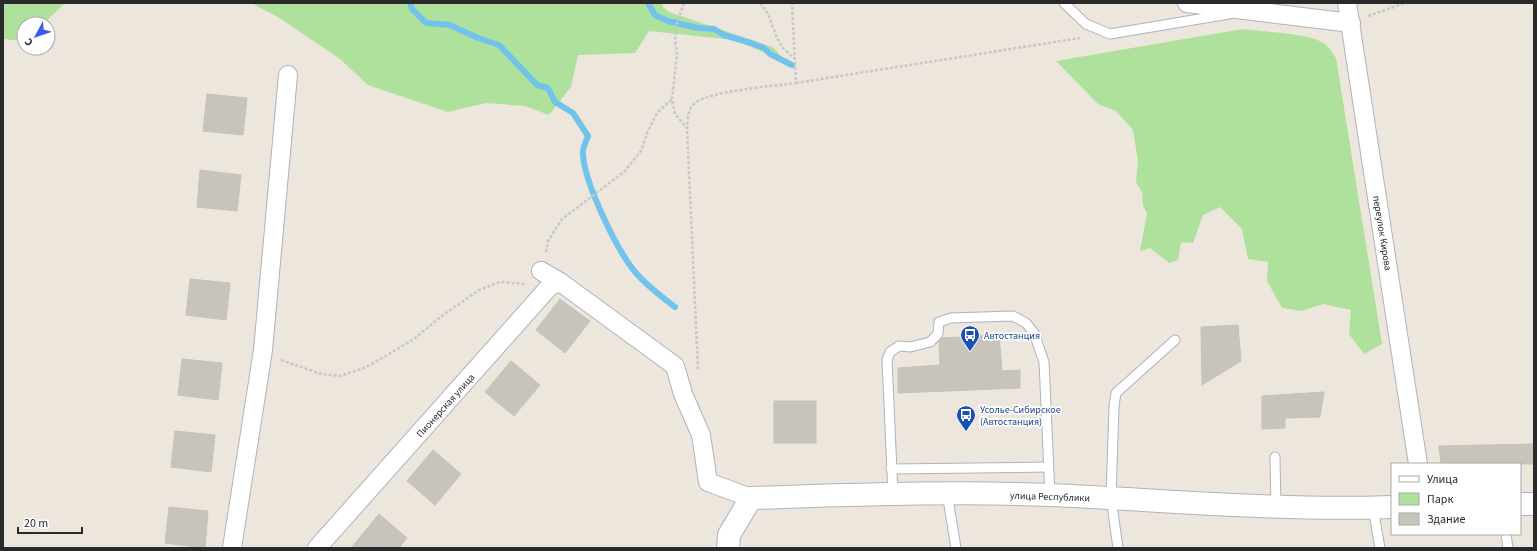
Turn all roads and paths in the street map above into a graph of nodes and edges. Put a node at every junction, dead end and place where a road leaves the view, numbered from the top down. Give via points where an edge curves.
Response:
1 (684, 3) edge
2 (760, 3) edge
3 (792, 3) edge
4 (1064, 3) edge
5 (1187, 3) edge
6 (1347, 3) edge
7 (1405, 3) edge
8 (1254, 6) edge
9 (1350, 22) junction
10 (1110, 34) junction
11 (795, 59) junction
12 (288, 75) dead end
13 (796, 83) junction
14 (672, 99) junction
15 (687, 129) junction
16 (541, 271) joint
17 (555, 284) junction
18 (1174, 340) dead end
19 (264, 350) junction
20 (698, 372) dead end
21 (1275, 457) dead end
22 (1418, 463) edge
23 (1048, 467) junction
24 (891, 469) junction
25 (947, 493) junction
26 (893, 494) junction
27 (1050, 495) junction
28 (751, 498) junction
29 (1111, 498) junction
30 (1521, 504) edge
31 (1534, 504) edge
32 (1276, 507) junction
33 (1382, 508) edge
34 (1506, 535) edge
35 (729, 541) edge
36 (232, 548) edge
37 (317, 548) edge
38 (956, 548) edge
39 (1118, 548) edge
40 (1380, 548) edge
41 (1508, 548) edge

1 - 14 path via 677,23 677,60
2 - 11 path via 768,14 783,48
3 - 11 path
4 - 10 lane via 1086,24
5 - 8 street
6 - 9 street, переулок Кирова
7 - 9 path
8 - 9 street
8 - 10 lane
9 - 22 street, переулок Кирова
10 - 13 path
11 - 13 path
12 - 19 street
13 - 15 path via 713,95 695,103 688,114
14 - 15 path via 675,114
14 - 16 path via 657,113 641,151 624,172 562,219 548,241
15 - 20 path
16 - 17 street
17 - 19 path via 500,282 479,290 414,339 384,358 340,376 305,369 285,362
17 - 28 street via 674,366 701,435 708,482
17 - 37 street, Пионерская улица
18 - 29 lane via 1116,393
19 - 36 street
21 - 32 lane
23 - 24 lane
23 - 24 lane via 1044,362 1034,332 1026,323 1013,316 951,318 939,322 938,334 930,342 899,346 890,352 887,360
23 - 27 lane
24 - 26 lane
25 - 26 street, улица Республики
25 - 27 street, улица Республики
25 - 38 lane
26 - 28 street, улица Республики
27 - 29 street, улица Республики
28 - 35 street
29 - 32 street, улица Республики
29 - 39 lane
30 - 31 street
32 - 33 street, улица Республики
33 - 40 lane
34 - 41 lane

